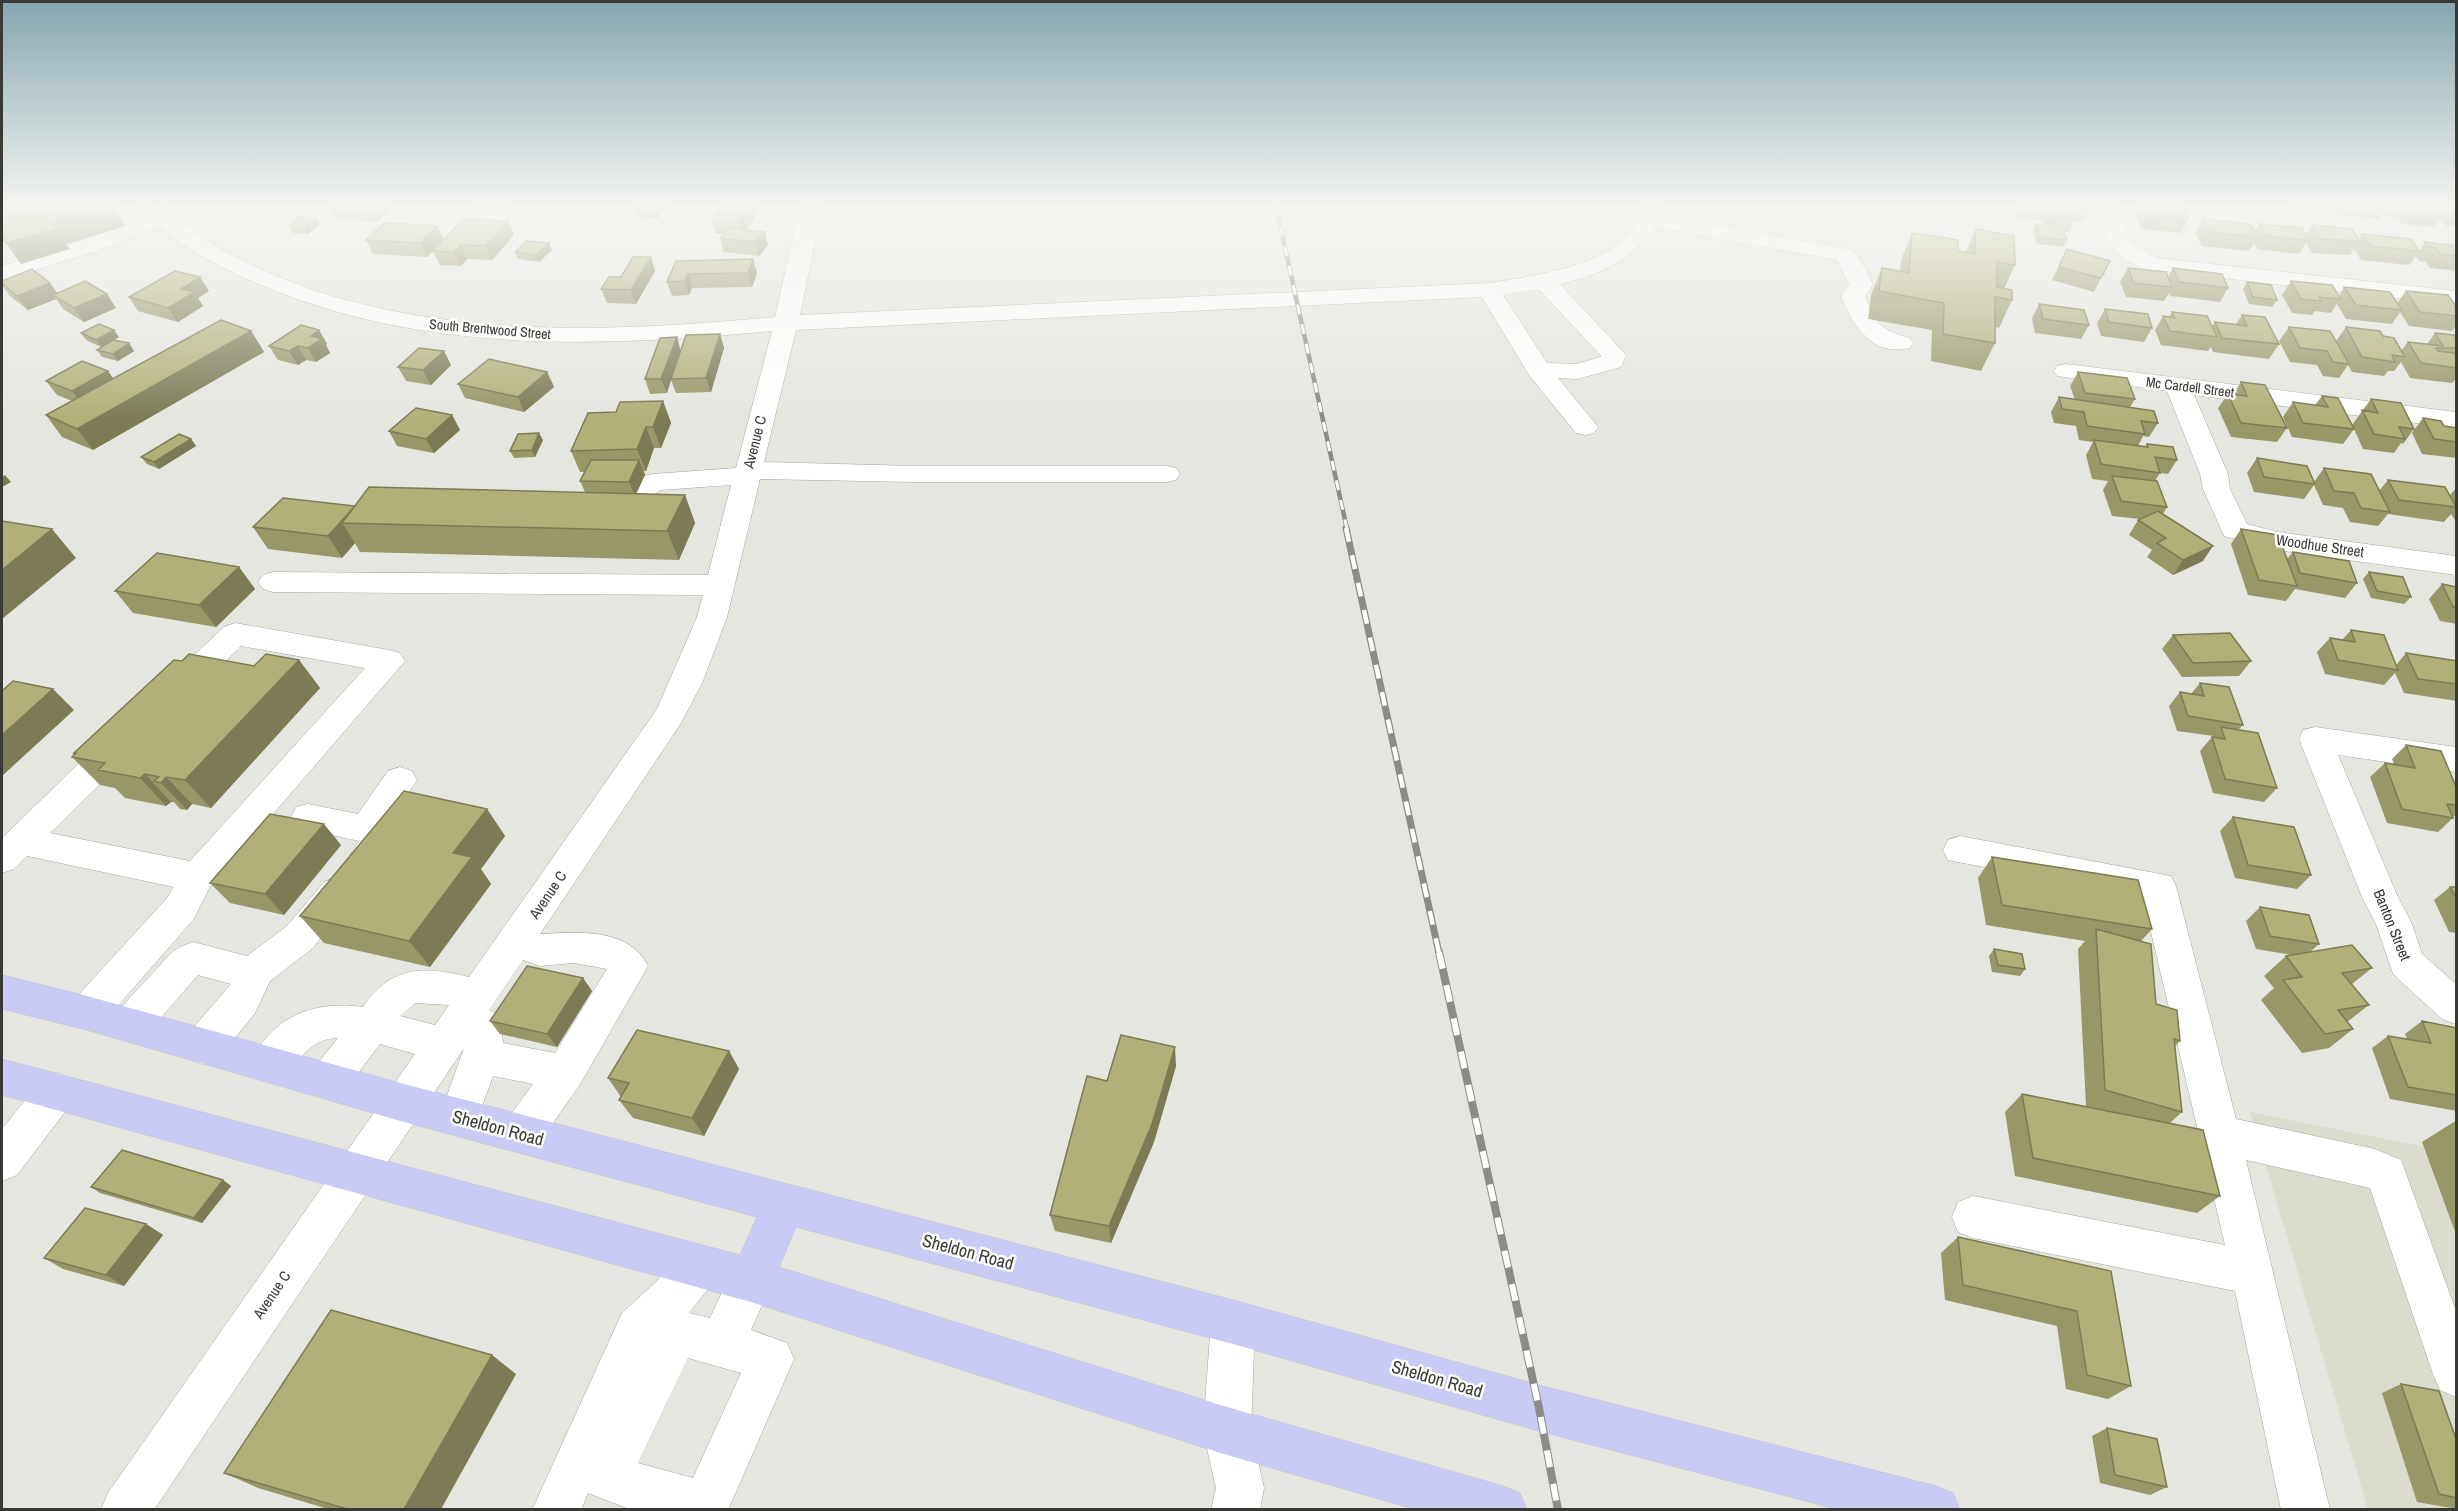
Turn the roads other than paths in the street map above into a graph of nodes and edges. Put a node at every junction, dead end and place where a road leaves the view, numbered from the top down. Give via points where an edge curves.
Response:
1 (260, 278) edge
2 (796, 278) edge
3 (1554, 278) edge
4 (1859, 278) edge
5 (2274, 278) edge
6 (1543, 280) junction
7 (1489, 290) junction
8 (2457, 298) edge
9 (786, 323) junction
10 (1901, 344) dead end
11 (1538, 370) junction
12 (2066, 370) dead end
13 (2177, 385) junction
14 (2457, 420) edge
15 (1584, 427) dead end
16 (747, 473) junction
17 (1166, 474) dead end
18 (584, 514) edge
19 (2457, 566) edge
20 (273, 582) dead end
21 (720, 585) junction
22 (2457, 759) edge
23 (400, 780) dead end
24 (308, 817) dead end
25 (366, 829) junction
26 (11, 850) edge
27 (1960, 850) dead end
28 (198, 877) junction
29 (528, 945) junction
30 (252, 973) junction
31 (2, 993) edge
32 (2457, 1008) edge
33 (87, 1013) junction
34 (130, 1025) junction
35 (372, 1025) junction
36 (469, 1029) junction
37 (202, 1046) junction
38 (269, 1065) junction
39 (566, 1073) junction
40 (2, 1077) edge
41 (328, 1081) junction
42 (57, 1091) junction
43 (404, 1103) junction
44 (459, 1118) junction
45 (520, 1134) junction
46 (2219, 1135) junction
47 (2, 1161) edge
48 (356, 1173) junction
49 (785, 1204) junction
50 (1972, 1217) dead end
51 (699, 1266) junction
52 (2253, 1274) junction
53 (751, 1280) junction
54 (1233, 1322) junction
55 (721, 1344) dead end
56 (2457, 1374) edge
57 (1227, 1431) junction
58 (125, 1509) edge
59 (556, 1509) edge
60 (1235, 1509) edge
61 (1503, 1509) edge
62 (1936, 1509) edge
63 (2306, 1509) edge

1 - 9 street, South Brentwood Street via 366,314 487,331 613,337
2 - 9 street, Avenue C
3 - 6 street, South Brentwood Street
4 - 10 street via 1862,285 1852,296 1865,326 1883,341
5 - 8 street
6 - 7 street, South Brentwood Street
6 - 11 street via 1614,355 1612,362 1589,370
7 - 9 street, South Brentwood Street
7 - 11 street
9 - 16 street, Avenue C
11 - 15 street
12 - 13 street, Mc Cardell Street
13 - 14 street, Mc Cardell Street
13 - 19 street, Woodhue Street via 2214,474 2213,485 2234,530 2277,541
16 - 17 street
16 - 18 street via 653,482 626,505
16 - 21 street, Avenue C
20 - 21 street
21 - 29 street, Avenue C via 699,651 670,715
22 - 32 street, Banton Street via 2315,739 2394,924 2406,963
23 - 25 street
24 - 25 street
25 - 30 street via 386,833 300,937
26 - 28 street
26 - 28 street via 235,634 389,661
27 - 46 street via 2158,886
28 - 33 street via 180,909
29 - 36 street, Avenue C via 527,977 496,1020
29 - 39 street via 574,947 617,955 629,966
30 - 34 street via 193,958
30 - 37 street via 250,987 238,1006
31 - 33 main road, Sheldon Road
33 - 34 main road, Sheldon Road
34 - 37 main road, Sheldon Road
35 - 36 street
35 - 36 street via 395,995 429,985
35 - 38 street via 333,1019 313,1022 294,1036
35 - 41 street
36 - 39 street
36 - 43 street, Avenue C
36 - 44 street
37 - 38 main road, Sheldon Road
38 - 41 main road, Sheldon Road
39 - 45 street
40 - 42 main road
41 - 43 main road, Sheldon Road
42 - 47 street
42 - 48 main road
43 - 44 main road, Sheldon Road
43 - 48 street, Avenue C
44 - 45 main road, Sheldon Road
45 - 49 main road, Sheldon Road
46 - 52 street
46 - 56 street via 2386,1174
48 - 51 main road
48 - 58 street, Avenue C
49 - 53 main road
49 - 54 main road, Sheldon Road
50 - 52 street
51 - 53 main road
51 - 59 street via 672,1299 638,1329
52 - 63 street
53 - 55 street
53 - 57 main road
54 - 57 street
54 - 62 main road, Sheldon Road via 1539,1408
57 - 60 street via 1240,1488
57 - 61 main road

